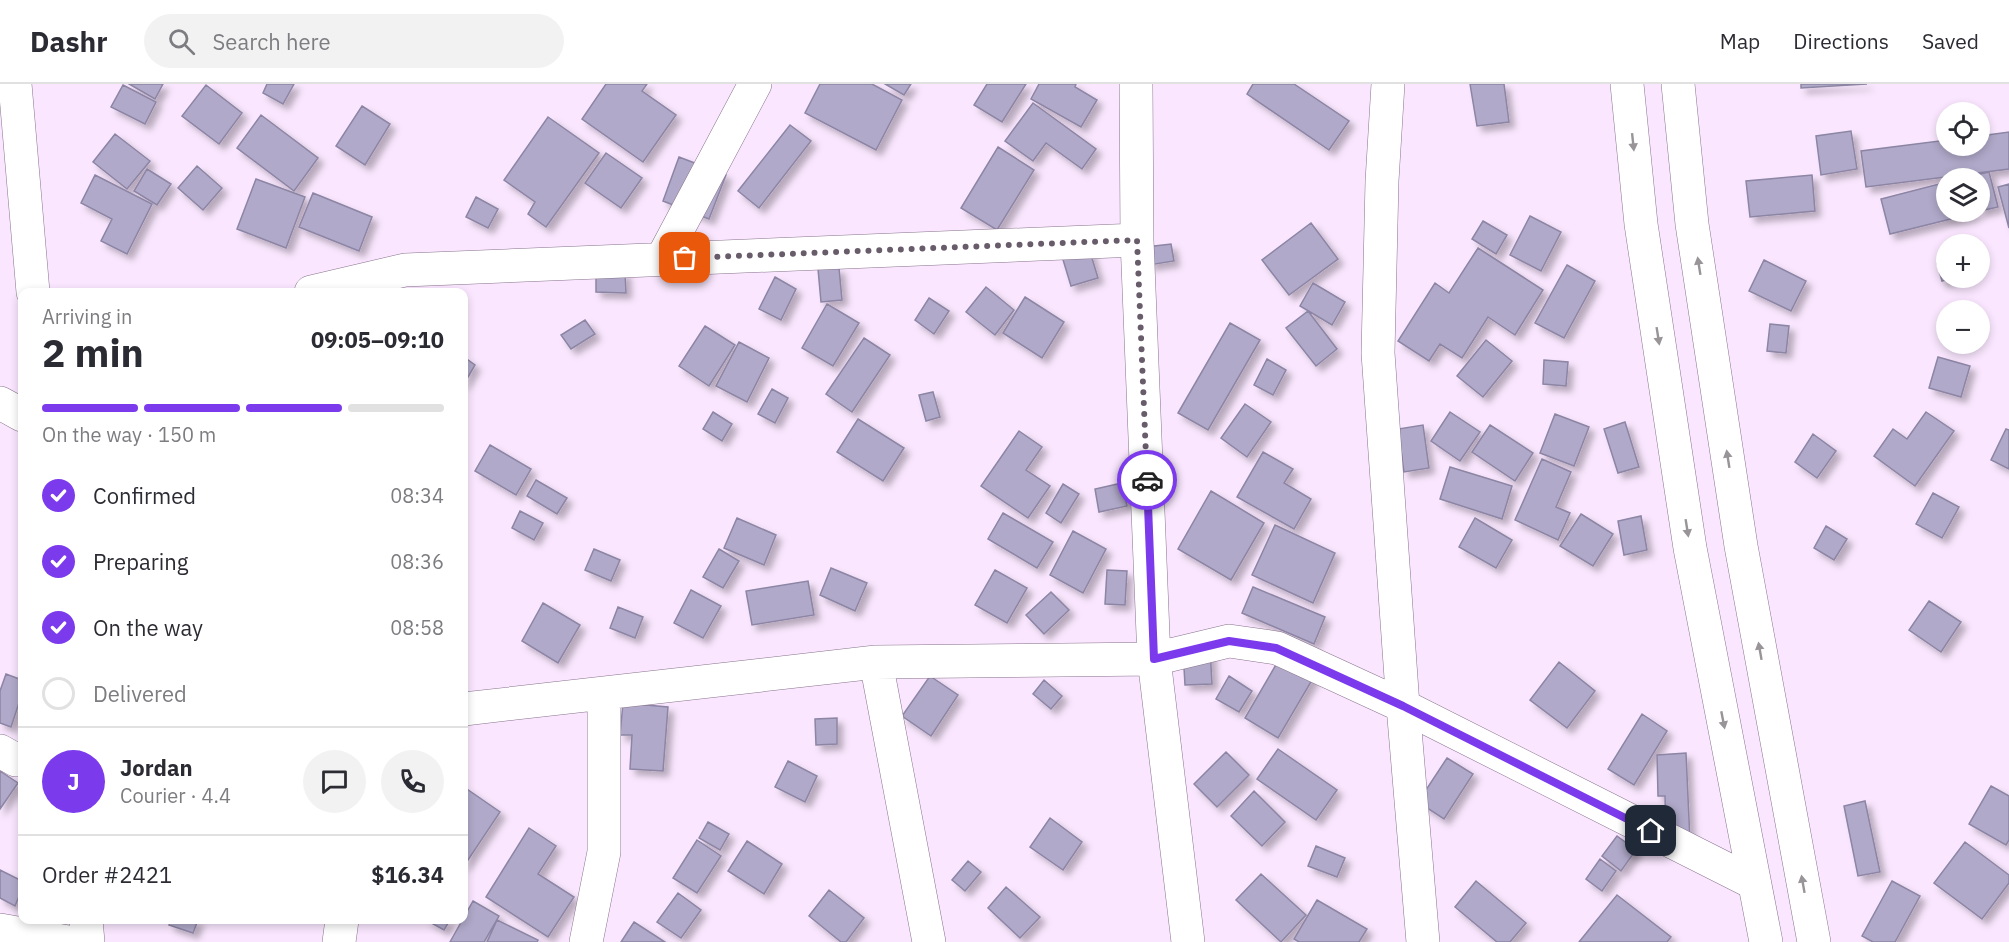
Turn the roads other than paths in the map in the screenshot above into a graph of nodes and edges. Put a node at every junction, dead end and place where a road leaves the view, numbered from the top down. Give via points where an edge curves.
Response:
1 (15, 84) edge
2 (755, 84) edge
3 (1136, 84) edge
4 (1388, 84) edge
5 (1627, 84) edge
6 (1678, 84) edge
7 (13, 202) edge
8 (1137, 240) junction
9 (662, 259) junction
10 (32, 288) edge
11 (328, 288) edge
12 (0, 403) edge
13 (18, 413) edge
14 (1154, 659) junction
15 (876, 662) junction
16 (604, 694) junction
17 (1403, 706) junction
18 (468, 709) edge
19 (0, 751) edge
20 (18, 760) edge
21 (1754, 883) junction
22 (86, 924) edge
23 (341, 924) edge
24 (0, 930) edge
25 (68, 942) edge
26 (88, 942) edge
27 (339, 942) edge
28 (586, 942) edge
29 (929, 942) edge
30 (1188, 942) edge
31 (1423, 942) edge
32 (1766, 942) edge
33 (1814, 942) edge

1 - 7 street
2 - 9 street
3 - 8 street
4 - 17 street via 1378,353
5 -> 21 street via 1641,224 1690,548
33 -> 6 street via 1741,546 1692,224
7 - 10 street
8 - 9 street
8 - 14 street
9 - 11 street via 405,270
12 - 13 street
14 - 15 street
14 - 17 street via 1229,641 1276,648
14 - 30 street
15 - 16 street
15 - 29 street
16 - 18 street
16 - 28 street via 604,852
17 - 21 street
17 - 31 street
19 - 20 street
21 - 32 street
22 - 26 street
23 - 27 street
24 - 25 street

